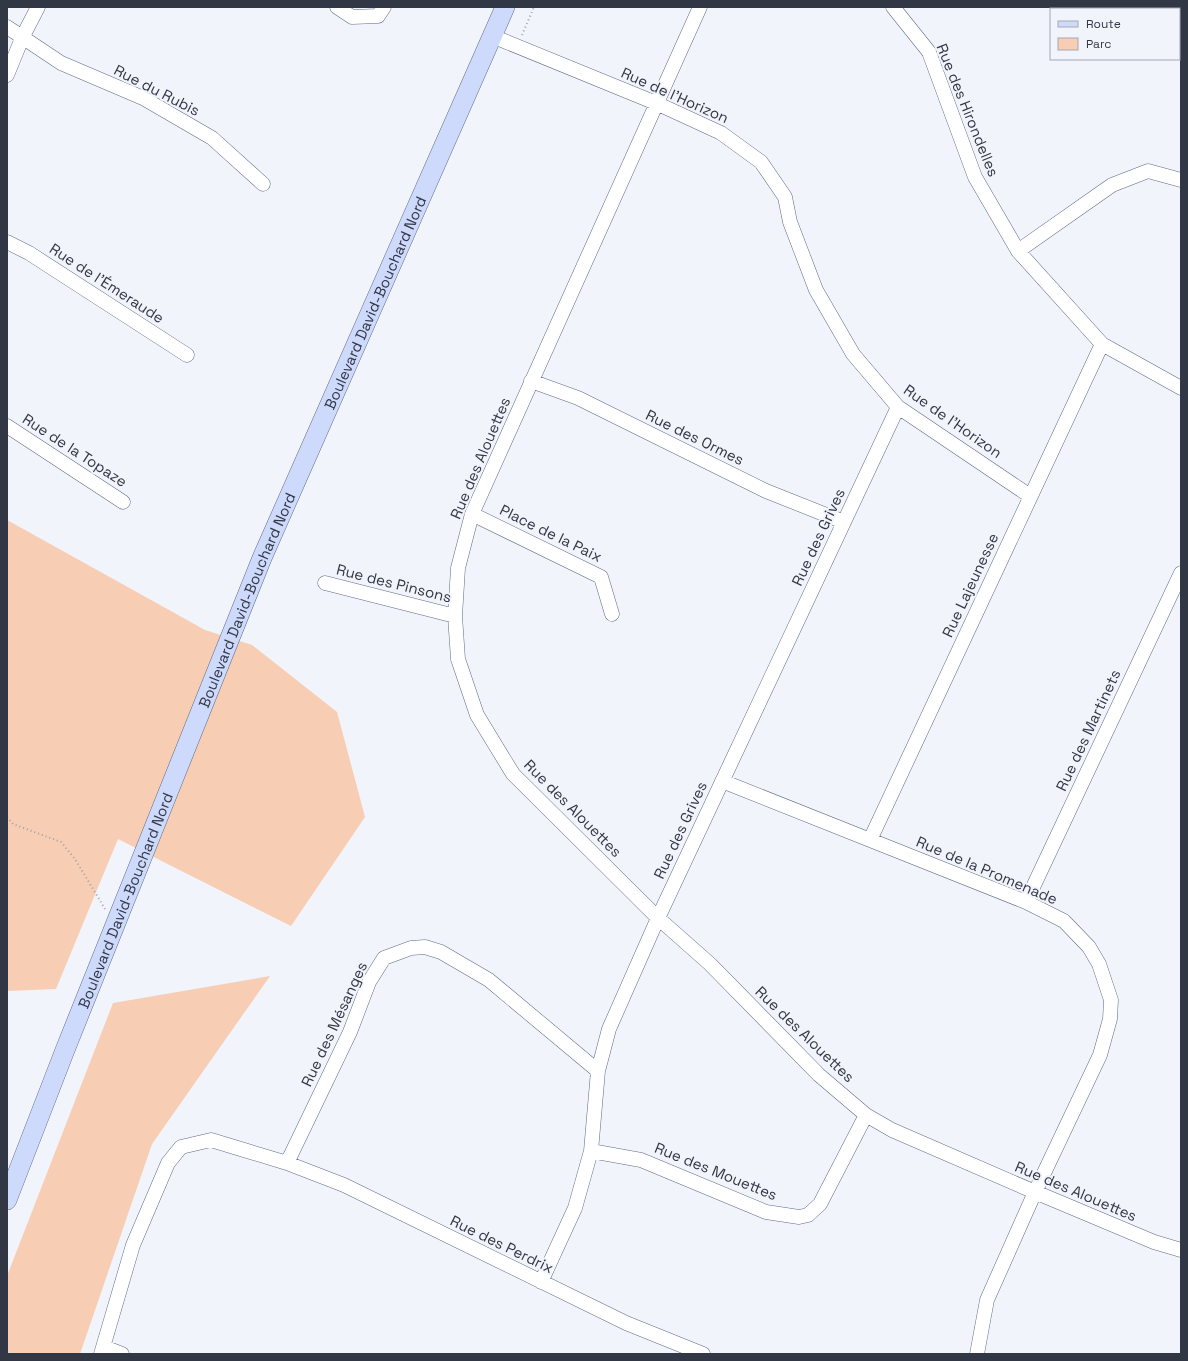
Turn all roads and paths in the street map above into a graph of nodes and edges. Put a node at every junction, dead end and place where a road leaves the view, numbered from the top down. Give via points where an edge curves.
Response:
1 (38, 7) edge
2 (337, 7) edge
3 (384, 7) edge
4 (505, 7) edge
5 (534, 7) edge
6 (700, 7) edge
7 (893, 7) edge
8 (7, 27) edge
9 (22, 36) junction
10 (492, 36) junction
11 (517, 46) junction
12 (7, 75) edge
13 (656, 104) junction
14 (1181, 180) edge
15 (263, 184) dead end
16 (7, 242) edge
17 (1018, 251) junction
18 (1102, 344) junction
19 (187, 355) dead end
20 (531, 381) junction
21 (1181, 388) edge
22 (898, 407) junction
23 (7, 426) edge
24 (1030, 496) junction
25 (123, 502) dead end
26 (472, 514) junction
27 (844, 522) junction
28 (1181, 573) edge
29 (325, 583) dead end
30 (612, 614) dead end
31 (456, 616) junction
32 (722, 781) junction
33 (7, 817) edge
34 (870, 840) junction
35 (1026, 902) junction
36 (658, 918) junction
37 (115, 925) junction
38 (598, 1070) junction
39 (866, 1115) junction
40 (592, 1151) junction
41 (287, 1164) junction
42 (1035, 1192) junction
43 (7, 1200) edge
44 (1181, 1250) edge
45 (541, 1282) junction
46 (103, 1351) edge
47 (122, 1354) edge
48 (703, 1354) edge
49 (977, 1354) edge

1 - 9 street
2 - 3 street via 352,17 378,16
4 - 10 street, Boulevard David-Bouchard Nord
5 - 11 path
6 - 13 street, Rue des Alouettes
7 - 17 street, Rue des Hirondelles via 929,52 975,177
8 - 9 street, Rue du Rubis
9 - 12 street
9 - 15 street, Rue du Rubis via 61,63 143,98 212,138
10 - 11 street, Rue de l'Horizon
10 - 37 street, Boulevard David-Bouchard Nord via 262,558
11 - 13 street, Rue de l'Horizon
13 - 20 street, Rue des Alouettes
13 - 22 street, Rue de l'Horizon via 721,133 761,162 785,197 790,222 816,290 853,354
14 - 17 street via 1148,171 1112,184
16 - 19 street, Rue de l'Émeraude via 29,253
17 - 18 street, Rue des Hirondelles
18 - 21 street, Rue des Hirondelles
18 - 24 street, Rue Lajeunesse
20 - 26 street, Rue des Alouettes
20 - 27 street, Rue des Ormes via 578,398 766,491
22 - 24 street, Rue de l'Horizon
22 - 27 street, Rue des Grives
23 - 25 street, Rue de la Topaze
24 - 34 street, Rue Lajeunesse
26 - 30 street, Place de la Paix via 601,577
26 - 31 street, Rue des Alouettes via 458,568
27 - 32 street, Rue des Grives
28 - 35 street, Rue des Martinets
29 - 31 street, Rue des Pinsons
31 - 36 street, Rue des Alouettes via 458,660 477,715 513,774
32 - 34 street, Rue de la Promenade
32 - 36 street, Rue des Grives
33 - 37 path via 13,824 61,842 75,859
34 - 35 street, Rue de la Promenade
35 - 42 street, Rue de la Promenade via 1064,921 1088,947 1099,964 1111,1000 1110,1019 1100,1055
36 - 38 street, Rue des Grives via 609,1029
36 - 39 street, Rue des Alouettes via 710,964 818,1075
37 - 43 street, Boulevard David-Bouchard Nord
38 - 40 street, Rue des Grives
38 - 41 street, Rue des Mésanges via 489,980 441,952 425,947 411,948 384,958 369,982 350,1032
39 - 40 street, Rue des Mouettes via 820,1204 808,1215 766,1212 641,1160
39 - 42 street, Rue des Alouettes via 892,1130
40 - 45 street, Rue des Grives via 575,1208
41 - 45 street, Rue des Perdrix via 344,1186
41 - 46 street, Rue des Perdrix via 211,1140 181,1147 168,1163 133,1245
42 - 44 street, Rue des Alouettes via 1154,1242
42 - 49 street, Rue de la Promenade via 988,1300
45 - 48 street, Rue des Perdrix via 626,1323
46 - 47 street

